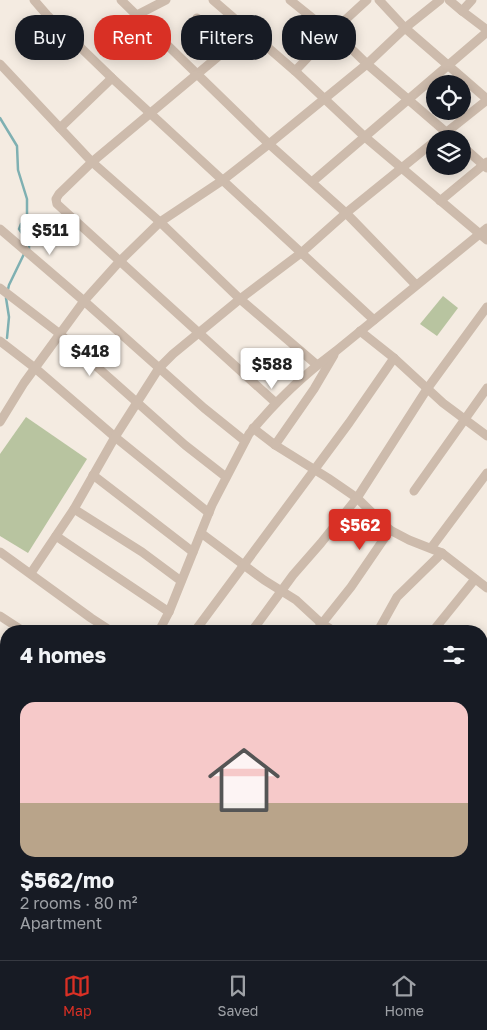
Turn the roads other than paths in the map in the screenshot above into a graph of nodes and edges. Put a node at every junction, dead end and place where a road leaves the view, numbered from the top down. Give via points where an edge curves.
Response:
1 (34, 0) edge
2 (121, 0) edge
3 (166, 0) edge
4 (367, 0) edge
5 (379, 0) edge
6 (440, 0) edge
7 (449, 0) edge
8 (472, 0) edge
9 (219, 1) edge
10 (294, 1) edge
11 (462, 11) junction
12 (137, 15) joint
13 (311, 15) edge
14 (351, 15) edge
15 (404, 28) junction
16 (487, 31) edge
17 (171, 50) edge
18 (356, 54) edge
19 (215, 60) edge
20 (305, 60) edge
21 (0, 64) edge
22 (367, 64) junction
23 (448, 66) junction
24 (295, 71) junction
25 (197, 76) junction
26 (112, 78) junction
27 (324, 99) junction
28 (408, 100) junction
29 (487, 100) edge
30 (151, 113) junction
31 (60, 128) junction
32 (444, 130) edge
33 (449, 130) edge
34 (365, 137) junction
35 (269, 144) junction
36 (426, 148) edge
37 (471, 153) edge
38 (92, 162) junction
39 (486, 165) edge
40 (402, 168) junction
41 (223, 180) junction
42 (312, 182) junction
43 (440, 201) junction
44 (346, 213) junction
45 (160, 222) junction
46 (487, 228) edge
47 (0, 229) edge
48 (484, 237) edge
49 (301, 253) junction
50 (120, 262) junction
51 (416, 285) junction
52 (0, 288) edge
53 (240, 300) junction
54 (84, 301) junction
55 (487, 307) edge
56 (374, 320) junction
57 (360, 331) junction
58 (60, 334) junction
59 (198, 334) junction
60 (0, 341) edge
61 (336, 352) junction
62 (394, 358) junction
63 (317, 365) junction
64 (35, 368) junction
65 (159, 368) junction
66 (487, 388) edge
67 (427, 389) junction
68 (0, 402) edge
69 (136, 402) junction
70 (276, 403) junction
71 (8, 408) junction
72 (465, 420) junction
73 (0, 422) edge
74 (254, 428) junction
75 (487, 436) edge
76 (115, 437) junction
77 (245, 441) junction
78 (275, 445) junction
79 (314, 469) junction
80 (487, 473) edge
81 (93, 475) junction
82 (226, 477) junction
83 (414, 491) dead end
84 (356, 498) junction
85 (74, 509) junction
86 (209, 513) junction
87 (390, 530) junction
88 (201, 533) junction
89 (56, 536) junction
90 (431, 548) junction
91 (0, 552) edge
92 (193, 552) junction
93 (442, 553) junction
94 (244, 566) junction
95 (30, 573) junction
96 (475, 579) junction
97 (181, 581) junction
98 (487, 588) edge
99 (281, 591) junction
100 (169, 612) junction
101 (0, 616) edge
102 (321, 623) junction
103 (14, 625) edge
104 (102, 625) edge
105 (162, 625) edge
106 (203, 625) edge
107 (256, 625) edge
108 (324, 625) edge
109 (381, 625) edge
110 (438, 625) edge

1 - 26 street
2 - 12 street
3 - 12 street
4 - 14 street
5 - 15 street
6 - 15 street
7 - 11 street
8 - 11 street
9 - 24 street
10 - 13 street
11 - 16 street
15 - 22 street
15 - 23 street
16 - 23 street
17 - 25 street
18 - 22 street
19 - 25 street
20 - 24 street
21 - 31 street
22 - 27 street
22 - 28 street
23 - 28 street
23 - 29 street
24 - 27 street
25 - 30 street
25 - 35 street
26 - 30 street
26 - 31 street
27 - 34 street
27 - 35 street
28 - 32 street
28 - 34 street
29 - 33 street
30 - 38 street
30 - 41 street
31 - 38 street
34 - 40 street
34 - 42 street
35 - 41 street
35 - 42 street
36 - 40 street
37 - 39 street
38 - 45 street
38 - 50 street via 59,194 57,204
39 - 43 street
40 - 43 street
40 - 44 street
41 - 45 street
41 - 49 street
42 - 44 street
43 - 48 street
44 - 49 street
44 - 51 street
45 - 50 street
45 - 53 street
46 - 48 street
47 - 54 street
48 - 51 street
49 - 53 street
49 - 56 street
50 - 54 street
50 - 59 street
51 - 56 street
52 - 58 street
53 - 59 street
53 - 63 street
54 - 58 street
54 - 65 street
55 - 67 street
56 - 57 street
57 - 61 street
57 - 62 street
58 - 64 street
58 - 69 street
59 - 65 street
59 - 70 street
60 - 64 street
61 - 63 street
61 - 78 street
62 - 67 street
62 - 79 street
63 - 70 street
64 - 71 street
64 - 76 street
65 - 69 street
65 - 77 street
66 - 72 street
67 - 72 street
67 - 84 street
68 - 71 street
69 - 76 street
69 - 82 street
70 - 74 street
71 - 73 street
72 - 75 street
72 - 83 street
74 - 77 street
74 - 78 street
76 - 81 street
76 - 86 street
77 - 82 street
78 - 79 street
79 - 84 street
79 - 94 street
80 - 90 street
81 - 85 street
81 - 92 street
82 - 86 street
84 - 87 street
84 - 99 street
85 - 89 street
85 - 97 street
86 - 88 street
87 - 90 street
87 - 102 street
88 - 92 street
88 - 94 street
89 - 95 street
89 - 100 street
90 - 93 street
91 - 95 street
92 - 97 street
93 - 96 street
93 - 109 street via 397,598
94 - 99 street
94 - 106 street
95 - 104 street
96 - 98 street
96 - 110 street
97 - 100 street
99 - 102 street
99 - 107 street
100 - 105 street
101 - 103 street
102 - 108 street

